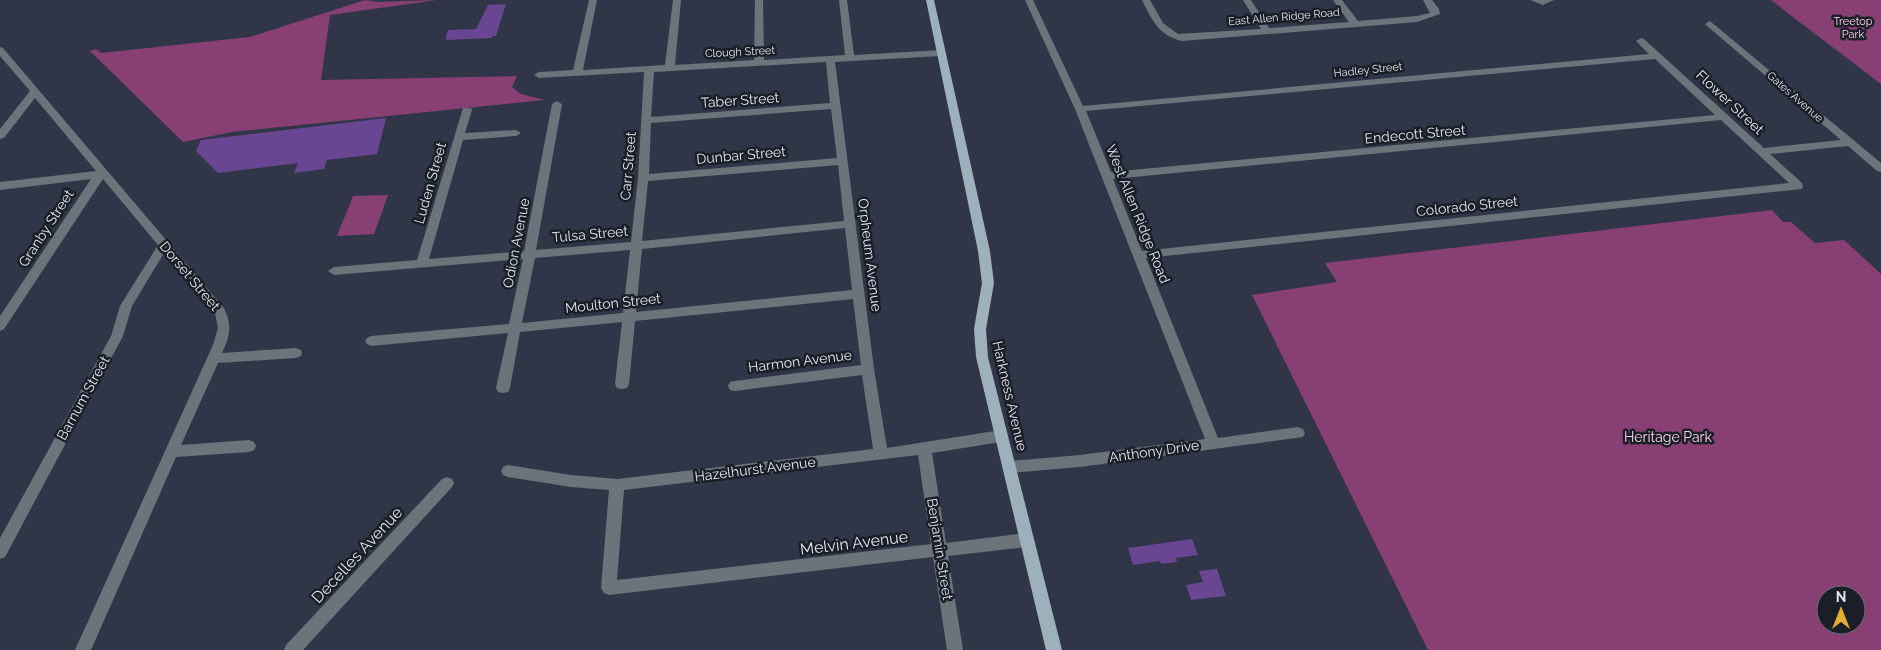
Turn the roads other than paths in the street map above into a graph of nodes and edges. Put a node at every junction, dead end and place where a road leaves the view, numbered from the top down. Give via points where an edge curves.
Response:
1 (593, 0) edge
2 (677, 0) edge
3 (759, 0) edge
4 (843, 0) edge
5 (930, 0) edge
6 (1029, 0) edge
7 (1146, 0) edge
8 (1247, 0) edge
9 (1337, 0) edge
10 (1534, 0) edge
11 (1550, 0) edge
12 (1430, 4) edge
13 (1354, 22) junction
14 (1710, 24) dead end
15 (1266, 30) junction
16 (1641, 41) dead end
17 (0, 50) edge
18 (942, 54) junction
19 (1657, 56) junction
20 (850, 58) junction
21 (830, 59) junction
22 (4, 63) edge
23 (759, 64) junction
24 (670, 68) junction
25 (649, 69) junction
26 (577, 73) junction
27 (540, 75) dead end
28 (35, 91) junction
29 (557, 104) dead end
30 (835, 106) junction
31 (1080, 109) junction
32 (467, 110) dead end
33 (1724, 117) junction
34 (647, 120) junction
35 (516, 133) dead end
36 (0, 136) edge
37 (459, 137) junction
38 (1848, 143) junction
39 (1761, 152) junction
40 (843, 161) junction
41 (1881, 169) edge
42 (102, 173) junction
43 (1108, 176) junction
44 (643, 178) junction
45 (0, 186) edge
46 (1798, 186) joint
47 (850, 224) junction
48 (164, 244) junction
49 (635, 246) junction
50 (529, 255) junction
51 (1139, 255) junction
52 (422, 264) junction
53 (334, 271) dead end
54 (858, 294) junction
55 (5, 313) edge
56 (629, 316) junction
57 (0, 326) edge
58 (516, 328) junction
59 (371, 341) dead end
60 (296, 353) dead end
61 (213, 358) junction
62 (868, 369) junction
63 (622, 384) dead end
64 (736, 386) dead end
65 (503, 388) dead end
66 (1298, 433) dead end
67 (1001, 436) junction
68 (1213, 442) junction
69 (248, 446) dead end
70 (924, 449) junction
71 (171, 452) junction
72 (881, 454) junction
73 (1009, 467) junction
74 (508, 471) dead end
75 (447, 484) dead end
76 (617, 485) junction
77 (1026, 540) junction
78 (940, 550) junction
79 (0, 552) edge
80 (84, 650) edge
81 (292, 650) edge
82 (955, 650) edge
83 (1054, 650) edge

1 - 26 street
2 - 24 street
3 - 23 street
4 - 20 street
5 - 18 main road, Harkness Avenue
6 - 31 street, West Allen Ridge Road
7 - 15 street, East Allen Ridge Road via 1163,30 1172,36 1185,38
8 - 15 street
9 - 13 street
10 - 11 street
12 - 13 street, East Allen Ridge Road via 1435,14 1428,17
13 - 15 street, East Allen Ridge Road
14 - 38 street, Gates Avenue
16 - 19 street, Flower Street
17 - 22 street, Dorset Street
18 - 20 street, Clough Street
18 - 67 main road, Harkness Avenue via 984,250 988,283 980,339
19 - 31 street, Hadley Street
19 - 33 street, Flower Street
20 - 21 street, Clough Street
21 - 23 street, Clough Street
21 - 30 street, Orpheum Avenue
22 - 28 street, Dorset Street
23 - 24 street, Clough Street
24 - 25 street, Clough Street
25 - 26 street, Clough Street
25 - 34 street, Carr Street
26 - 27 street, Clough Street
28 - 36 street
28 - 42 street, Dorset Street
29 - 50 street, Odion Avenue
30 - 34 street, Taber Street
30 - 40 street, Orpheum Avenue
31 - 43 street, West Allen Ridge Road
32 - 37 street, Luden Street
33 - 39 street, Flower Street
33 - 43 street, Endecott Street
34 - 44 street, Carr Street
35 - 37 street
37 - 52 street, Luden Street
38 - 39 street
38 - 41 street, Gates Avenue
39 - 46 street, Flower Street
40 - 44 street, Dunbar Street
40 - 47 street, Orpheum Avenue
42 - 45 street
42 - 48 street, Dorset Street
42 - 55 street, Granby Street
43 - 51 street, West Allen Ridge Road
44 - 49 street, Carr Street
46 - 51 street, Colorado Street
47 - 49 street, Tulsa Street
47 - 54 street, Orpheum Avenue
48 - 61 street, Dorset Street via 222,315 224,331
48 - 79 street, Barnum Street via 126,306 117,336
49 - 50 street, Tulsa Street
49 - 56 street, Carr Street
50 - 52 street, Tulsa Street
50 - 58 street, Odion Avenue
51 - 68 street, West Allen Ridge Road
52 - 53 street, Tulsa Street
54 - 56 street, Moulton Street
54 - 62 street, Orpheum Avenue
55 - 57 street, Granby Street
56 - 58 street, Moulton Street
56 - 63 street, Carr Street
58 - 59 street, Moulton Street
58 - 65 street, Odion Avenue
60 - 61 street
61 - 71 street, Dorset Street
62 - 64 street, Harmon Avenue
62 - 72 street, Orpheum Avenue
66 - 68 street, Anthony Drive
67 - 70 street, Hazelhurst Avenue
67 - 73 main road, Harkness Avenue
68 - 73 street, Anthony Drive via 1080,461
69 - 71 street
70 - 72 street, Hazelhurst Avenue
70 - 78 street, Benjamin Street
71 - 80 street, Dorset Street
72 - 76 street, Hazelhurst Avenue
73 - 77 main road, Harkness Avenue
74 - 76 street, Hazelhurst Avenue
75 - 81 street, Decelles Avenue
76 - 78 street, Melvin Avenue via 609,588
77 - 78 street, Melvin Avenue
77 - 83 main road, Harkness Avenue
78 - 82 street, Benjamin Street

